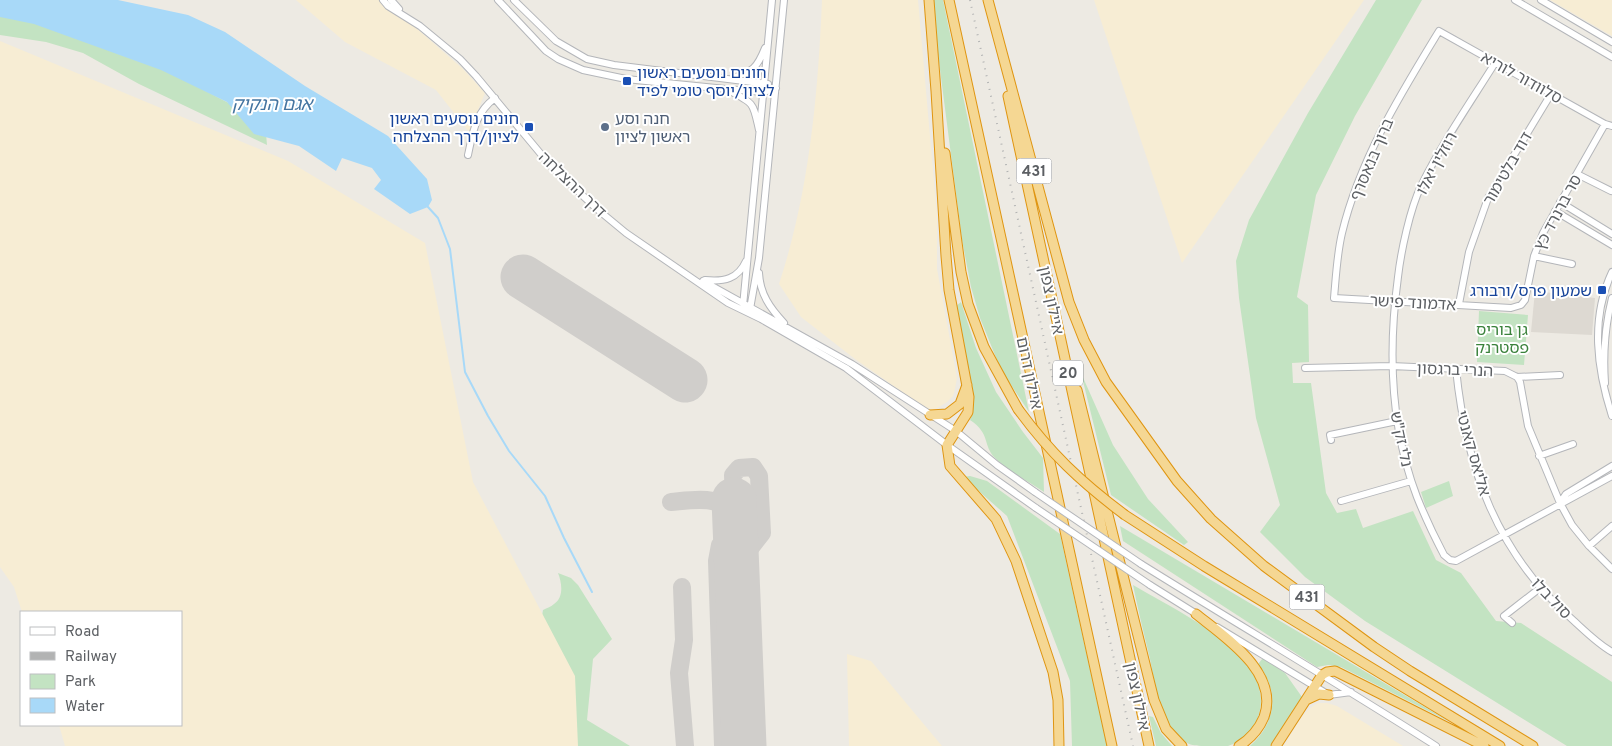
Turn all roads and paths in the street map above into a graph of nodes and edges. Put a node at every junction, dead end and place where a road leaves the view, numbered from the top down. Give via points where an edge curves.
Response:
1 (383, 0) edge
2 (391, 0) edge
3 (498, 0) edge
4 (514, 0) edge
5 (772, 0) edge
6 (784, 0) edge
7 (929, 0) edge
8 (949, 0) edge
9 (988, 0) edge
10 (1515, 0) edge
11 (1541, 0) edge
12 (403, 14) junction
13 (1439, 31) joint
14 (768, 42) junction
15 (1612, 42) edge
16 (1612, 57) edge
17 (1495, 62) junction
18 (731, 79) junction
19 (765, 83) junction
20 (776, 88) junction
21 (726, 89) junction
22 (936, 91) junction
23 (764, 92) junction
24 (1551, 94) junction
25 (495, 98) junction
26 (1608, 125) edge
27 (760, 135) junction
28 (468, 155) dead end
29 (1577, 174) junction
30 (1611, 191) dead end
31 (1560, 202) junction
32 (1555, 212) junction
33 (1612, 234) edge
34 (1612, 246) edge
35 (749, 252) junction
36 (1534, 256) junction
37 (758, 258) junction
38 (667, 261) junction
39 (1572, 264) dead end
40 (1612, 272) edge
41 (700, 280) junction
42 (1334, 298) joint
43 (1612, 298) edge
44 (1395, 301) junction
45 (1459, 304) junction
46 (1521, 305) joint
47 (746, 308) junction
48 (788, 327) junction
49 (1061, 340) junction
50 (1391, 366) junction
51 (1305, 368) dead end
52 (1456, 369) junction
53 (1560, 375) dead end
54 (1517, 377) junction
55 (967, 384) junction
56 (1606, 399) junction
57 (930, 415) junction
58 (1612, 416) edge
59 (1397, 421) junction
60 (956, 431) junction
61 (1331, 440) dead end
62 (1573, 444) dead end
63 (947, 445) junction
64 (1540, 456) junction
65 (1612, 466) edge
66 (1612, 476) edge
67 (1412, 481) junction
68 (1341, 501) dead end
69 (1560, 503) junction
70 (1612, 526) edge
71 (1502, 535) junction
72 (1589, 546) junction
73 (1612, 569) edge
74 (1540, 588) junction
75 (1196, 614) junction
76 (1512, 623) dead end
77 (1612, 652) edge
78 (1322, 675) junction
79 (1315, 686) junction
80 (1352, 692) junction
81 (1329, 695) junction
82 (1304, 701) junction
83 (1059, 746) edge
84 (1112, 746) edge
85 (1149, 746) edge
86 (1182, 746) edge
87 (1239, 746) edge
88 (1276, 746) edge
89 (1436, 746) edge
90 (1484, 746) edge
91 (1500, 746) edge
92 (1533, 746) edge

1 - 12 street, דרך ההצלחה
2 - 12 street, דרך ההצלחה
3 - 21 street via 546,51 583,70
4 - 18 street via 556,41 587,59 626,67
5 - 14 street
6 - 20 street
7 - 22 highway
8 - 84 highway, איילון דרום / 20
9 - 49 highway, איילון צפון / 20
9 - 92 highway, 431 via 1068,302 1106,382 1177,481 1225,532 1297,591 1410,671
10 - 16 street
11 - 15 street
12 - 25 street, דרך ההצלחה via 460,59
13 - 17 street, סלוודור לוריא
13 - 42 street, ברוך בנאסרף via 1395,104 1361,173 1342,233
14 - 18 street via 759,64
14 - 19 street
17 - 24 street, סלוודור לוריא
17 - 44 street, רוזלין יאלו via 1420,187 1400,259
18 - 19 street
19 - 20 street
19 - 23 street
20 - 23 street
20 - 37 street
21 - 23 street
21 - 27 street via 751,103
22 - 55 highway via 948,282
22 - 91 highway, 431, bridge via 968,304 984,347 1018,409 1053,453 1077,477 1125,515
23 - 27 street
24 - 26 street, סלוודור לוריא
24 - 45 street, דוד בלטימור via 1488,198 1469,252
25 - 28 street via 485,105 477,119
25 - 38 street, דרך ההצלחה via 564,179 626,233
26 - 29 street, סר ברנרד כץ
27 - 35 street
29 - 30 street
29 - 31 street, סר ברנרד כץ
31 - 32 street, סר ברנרד כץ
31 - 33 street
32 - 34 street
32 - 36 street, סר ברנרד כץ
35 - 41 street via 733,278
35 - 47 street
36 - 39 street
36 - 46 street, סר ברנרד כץ via 1525,300
37 - 47 street
37 - 48 street via 761,290 767,303
38 - 41 street, דרך ההצלחה
38 - 47 street, דרך ההצלחה via 728,303
40 - 56 street via 1602,298 1598,339 1600,373
41 - 47 street, דרך ההצלחה
42 - 44 street, אדמונד פישר
43 - 56 street via 1604,344
44 - 45 street, אדמונד פישר
44 - 50 street, נלי זק"ש
45 - 46 street, אדמונד פישר via 1511,308
47 - 48 street, דרך ההצלחה
47 - 63 street, דרך ההצלחה via 846,368
48 - 57 street, דרך ההצלחה
49 - 85 highway, איילון צפון / 20
49 - 86 highway via 1075,378 1154,700 1166,729
50 - 51 street, הנרי ברגסון
50 - 52 street, הנרי ברגסון
50 - 59 street, נלי זק"ש
52 - 54 street, הנרי ברגסון via 1505,371
52 - 71 street, אליאס קאנטי via 1468,444
53 - 54 street, הנרי ברגסון
54 - 64 street via 1528,426
55 - 57 highway via 960,404 947,414
55 - 60 highway via 968,412
56 - 58 street
57 - 60 street, דרך ההצלחה
59 - 61 street via 1330,434
59 - 67 street, נלי זק"ש
60 - 63 highway
60 - 78 street, דרך ההצלחה, bridge via 997,465 1141,564
62 - 64 street
63 - 75 street, דרך ההצלחה, bridge
63 - 83 highway via 950,466 996,519 1016,561 1053,672 1058,700
64 - 69 street
65 - 69 street via 1566,494
66 - 69 street
67 - 68 street
67 - 71 street, נלי זק"ש via 1444,555 1450,560 1456,561
69 - 71 street
69 - 72 street
70 - 72 street
71 - 74 street, סול בלו
72 - 73 street
74 - 76 street via 1504,616
74 - 77 street, סול בלו via 1556,606
75 - 79 street, דרך ההצלחה
75 - 87 highway via 1244,654 1255,667 1264,687 1266,708 1263,719 1252,736
78 - 79 highway
78 - 80 street, דרך ההצלחה
78 - 90 highway via 1340,672
79 - 81 street, דרך ההצלחה
79 - 82 highway
80 - 81 street
80 - 89 street, דרך ההצלחה
81 - 82 highway via 1319,694
82 - 88 highway

